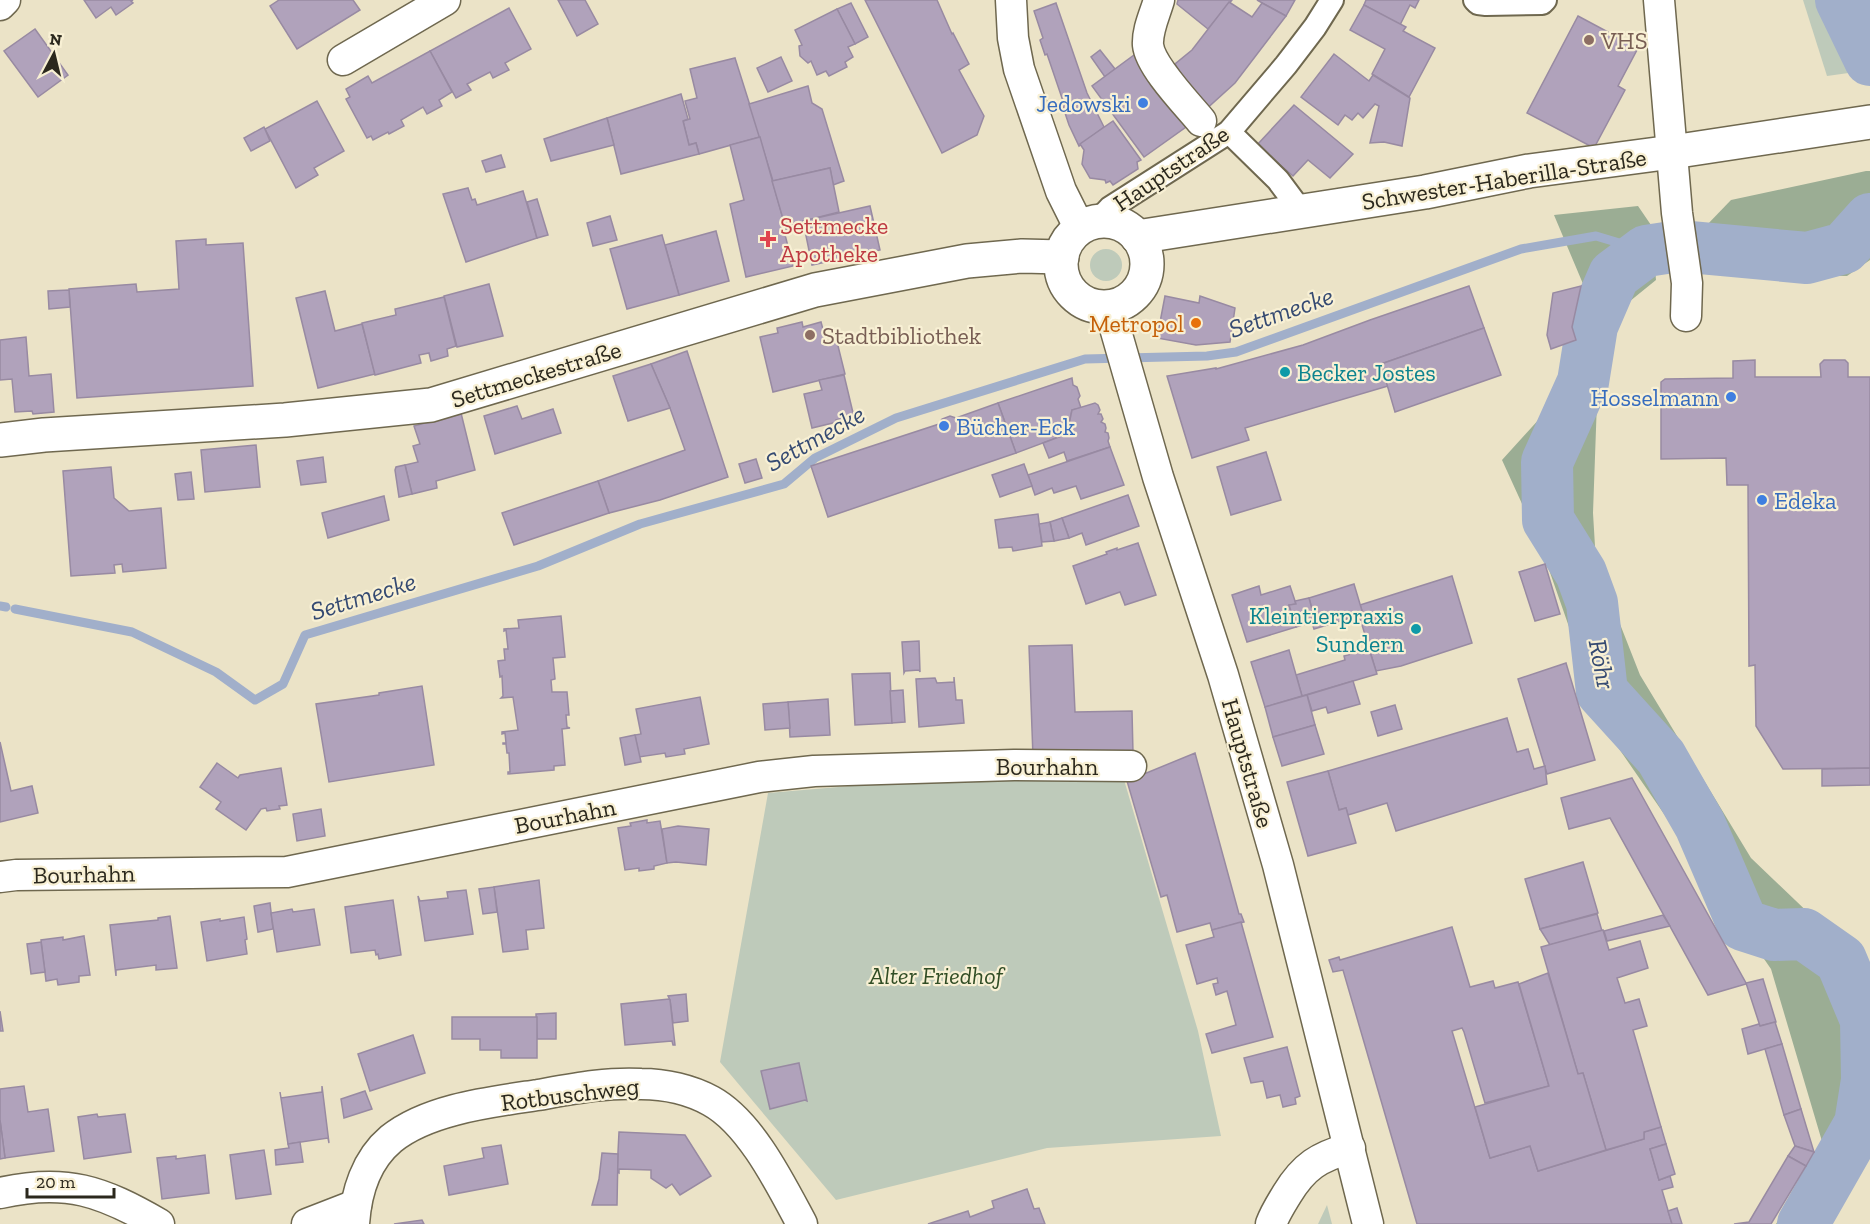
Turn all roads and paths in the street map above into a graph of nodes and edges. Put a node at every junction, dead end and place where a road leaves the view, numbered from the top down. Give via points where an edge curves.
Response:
1 (5, 0) edge
2 (445, 0) edge
3 (1011, 0) edge
4 (1159, 0) edge
5 (1332, 0) edge
6 (1474, 0) edge
7 (1545, 0) edge
8 (1659, 0) edge
9 (0, 5) edge
10 (343, 60) dead end
11 (1201, 121) dead end
12 (1858, 124) edge
13 (1229, 132) junction
14 (1672, 152) junction
15 (1301, 211) junction
16 (1088, 225) junction
17 (1137, 237) junction
18 (1062, 257) junction
19 (1686, 316) dead end
20 (1113, 318) junction
21 (0, 441) edge
22 (1131, 766) dead end
23 (0, 877) edge
24 (1350, 1148) junction
25 (0, 1193) edge
26 (355, 1215) edge
27 (159, 1224) edge
28 (307, 1224) edge
29 (802, 1224) edge
30 (1271, 1224) edge
31 (1368, 1224) edge

1 - 9 street
2 - 10 street
3 - 16 street via 1019,69 1061,191
4 - 11 street via 1148,47 1161,71
5 - 13 street, Hauptstraße via 1286,65
6 - 7 street via 1486,4
8 - 14 street
12 - 14 street, Schwester-Haberilla-Straße
13 - 15 street via 1278,180
13 - 16 street, Hauptstraße
14 - 15 street, Schwester-Haberilla-Straße via 1529,171
14 - 19 street via 1686,280
15 - 17 street, Schwester-Haberilla-Straße
16 - 17 street via 1112,222
16 - 18 street via 1069,239
17 - 20 street via 1147,264 1145,278
18 - 20 street via 1064,281 1072,294
18 - 21 street, Settmeckestraße via 967,261 815,290 431,405
20 - 24 street, Hauptstraße via 1271,843
22 - 23 street, Bourhahn via 814,771 759,777 287,872
24 - 30 street via 1322,1158 1300,1174
24 - 31 street, Hauptstraße
25 - 27 street via 55,1186 82,1189 116,1201
26 - 28 street, Rotbuschweg
26 - 29 street, Rotbuschweg via 359,1189 377,1154 408,1127 426,1119 513,1099 583,1087 643,1083 696,1093 737,1121

